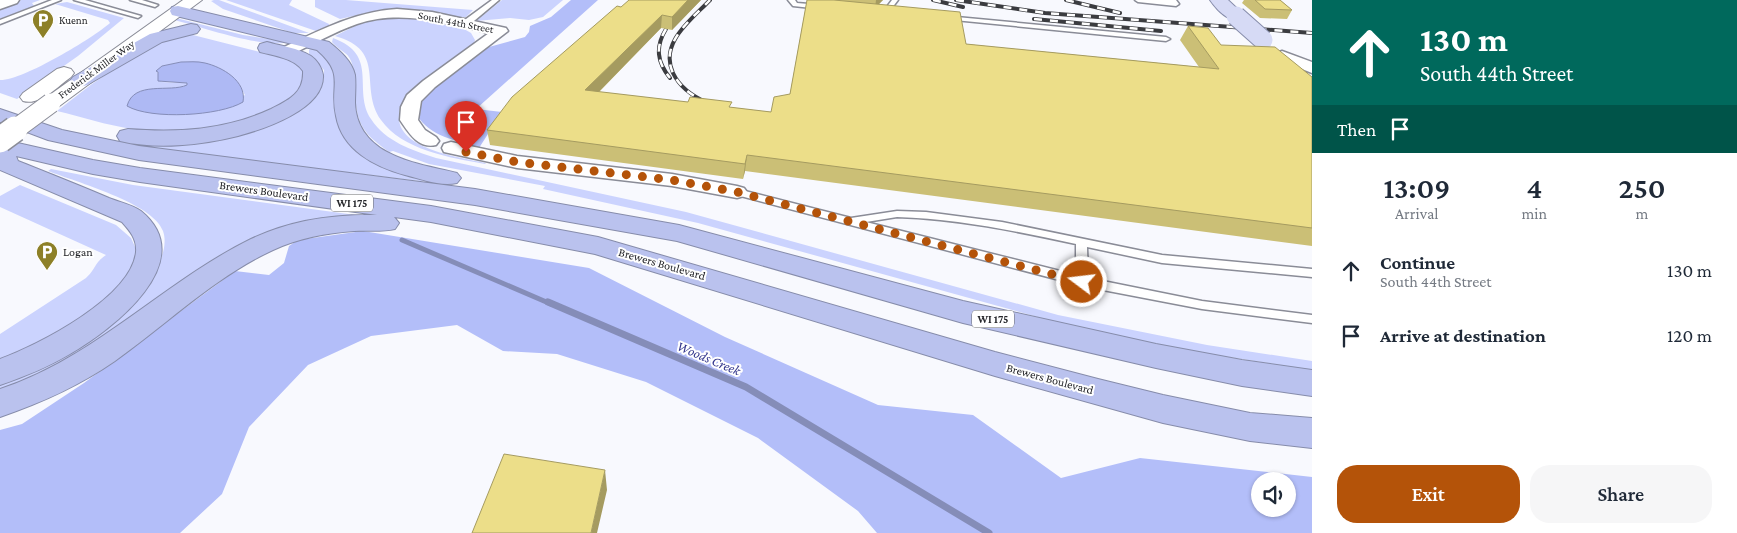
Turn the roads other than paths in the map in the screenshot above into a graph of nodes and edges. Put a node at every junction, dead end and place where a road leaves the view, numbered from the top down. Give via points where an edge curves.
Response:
1 (12, 0) edge
2 (58, 0) edge
3 (77, 0) edge
4 (194, 0) edge
5 (203, 0) edge
6 (496, 0) edge
7 (791, 0) edge
8 (895, 0) edge
9 (1138, 0) edge
10 (1172, 0) edge
11 (1218, 0) edge
12 (0, 5) edge
13 (831, 8) edge
14 (158, 9) edge
15 (877, 11) edge
16 (886, 12) junction
17 (896, 13) edge
18 (934, 17) edge
19 (0, 22) edge
20 (465, 24) junction
21 (191, 29) junction
22 (271, 33) junction
23 (1166, 39) dead end
24 (309, 41) junction
25 (285, 52) junction
26 (1282, 56) junction
27 (1312, 68) edge
28 (1312, 80) edge
29 (80, 81) junction
30 (0, 116) edge
31 (30, 127) junction
32 (0, 140) edge
33 (430, 141) dead end
34 (0, 146) edge
35 (451, 148) dead end
36 (737, 192) joint
37 (851, 221) junction
38 (679, 233) junction
39 (1081, 242) junction
40 (1312, 273) edge
41 (701, 275) junction
42 (1082, 282) junction
43 (1312, 319) edge
44 (0, 372) edge
45 (1312, 383) edge
46 (0, 404) edge
47 (1250, 427) junction
48 (1312, 433) edge
49 (1312, 442) edge

1 - 12 street
2 - 19 lane
3 - 14 lane
4 - 14 street, Frederick Miller Way
5 - 22 highway via 207,6
6 - 20 lane
7 - 13 lane via 795,5
8 - 16 lane
9 - 10 lane via 1176,4
11 - 26 main road, bridge
14 - 21 highway
14 - 22 highway
14 - 29 street, Frederick Miller Way
14 - 30 street, Frederick Miller Way via 118,32
15 - 16 lane
16 - 17 lane
18 - 23 lane
20 - 24 street, South 44th Street via 415,14 385,13 360,18
20 - 33 street, South 44th Street via 501,31 413,99 409,120 418,134
21 - 25 highway
21 - 29 highway via 156,38
22 - 24 highway
24 - 25 street, South 44th Street
24 - 38 highway via 323,46 342,63 350,128 376,155 424,172 558,200
25 - 31 highway via 300,57 311,67 314,76 302,98 255,124 201,136 158,137 100,133 70,126
26 - 27 street
26 - 28 main road
29 - 32 street, Frederick Miller Way, bridge
30 - 31 highway, Brewers Boulevard / WI 175
31 - 38 highway, Brewers Boulevard / WI 175 via 139,153 475,197
34 - 41 highway, Brewers Boulevard / WI 175 via 131,173 431,214 521,230 598,246
34 - 44 highway via 8,165 131,216 147,232 149,252 138,281 111,310 60,345
35 - 36 street via 517,162 672,180
36 - 37 lane
37 - 39 lane via 897,214 926,215 1002,225
37 - 42 lane
38 - 45 highway, Brewers Boulevard / WI 175 via 964,312 1156,356
39 - 40 lane via 1162,259
39 - 42 lane
41 - 46 highway via 422,226 356,222 321,226 278,238 224,265 72,374 23,398
41 - 47 highway, Brewers Boulevard / WI 175 via 995,364 1163,409
42 - 43 lane via 1202,305
47 - 48 highway, Brewers Boulevard / WI 175
47 - 49 highway

